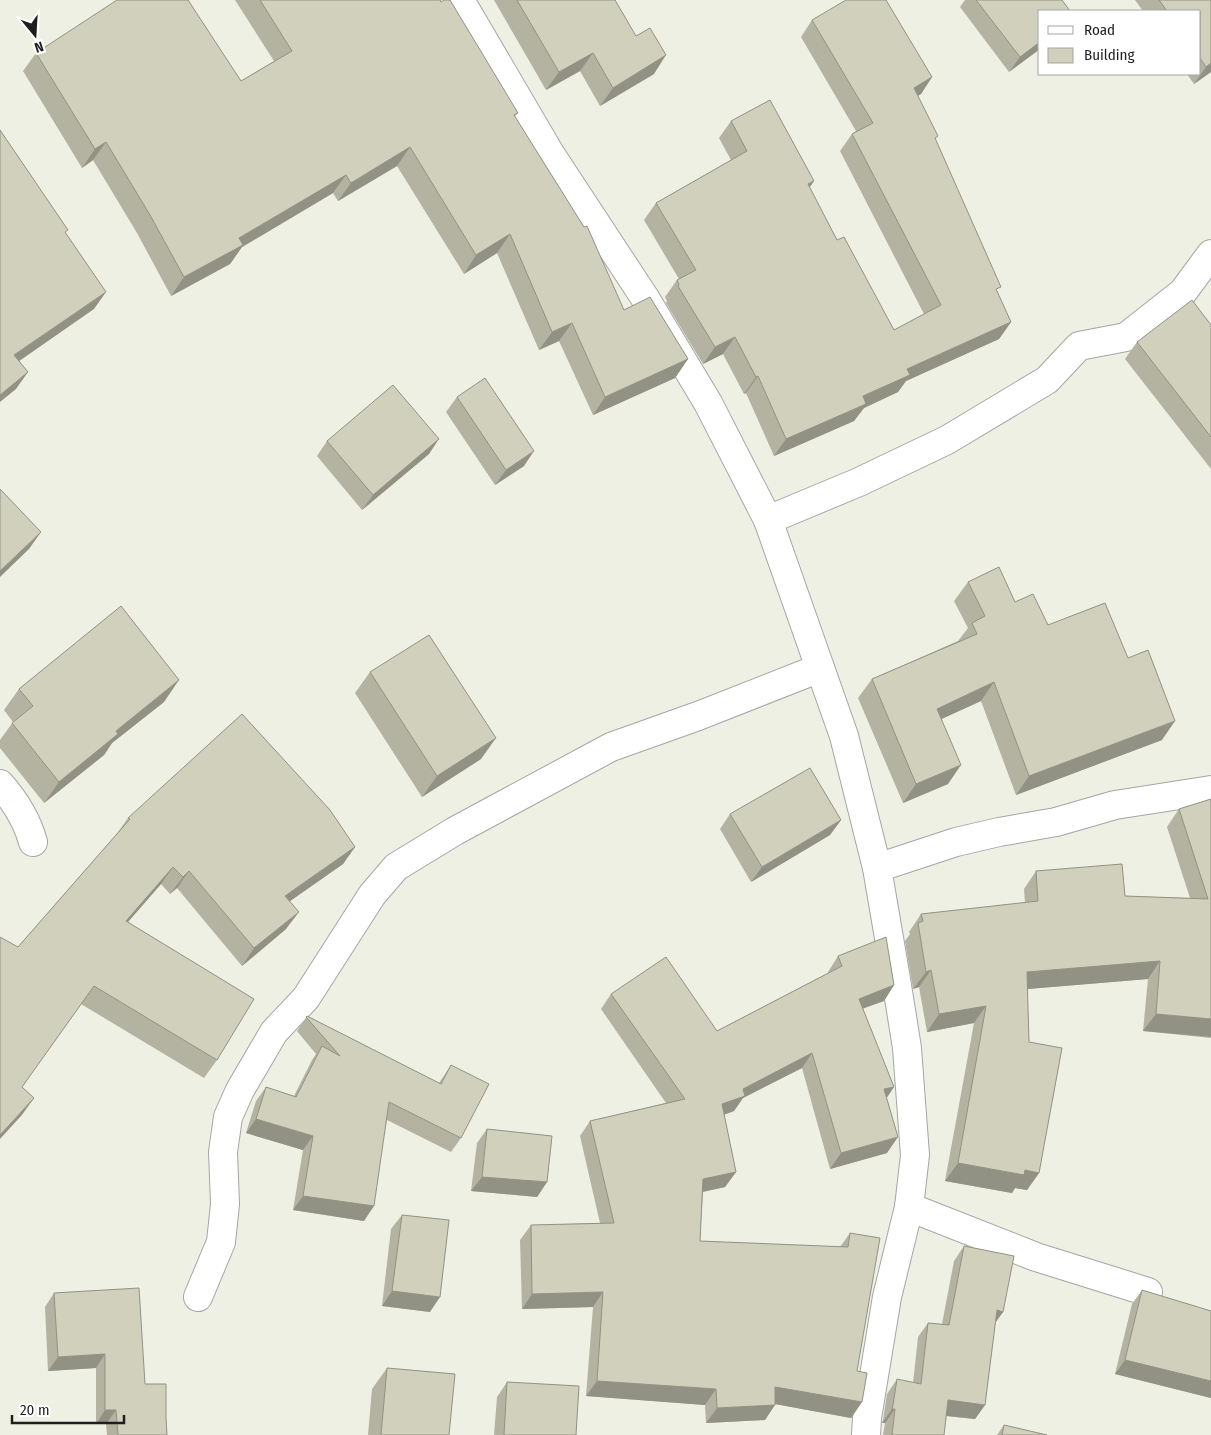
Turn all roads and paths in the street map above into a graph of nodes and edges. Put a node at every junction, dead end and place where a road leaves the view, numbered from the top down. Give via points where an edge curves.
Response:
1 (460, 0) edge
2 (1211, 254) edge
3 (1183, 292) junction
4 (1200, 315) edge
5 (768, 520) junction
6 (820, 668) junction
7 (0, 784) edge
8 (1211, 790) edge
9 (33, 842) dead end
10 (877, 868) junction
11 (909, 1207) junction
12 (1148, 1292) edge
13 (198, 1297) dead end
14 (866, 1435) edge

1 - 5 street via 550,155 645,298 708,403
2 - 3 street
3 - 4 street
3 - 5 street via 1126,338 1079,346 1047,380 947,440
5 - 6 street
6 - 10 street via 844,736
6 - 13 street via 612,747 455,831 396,867 372,895 306,998 274,1032 240,1090 228,1117 223,1152 225,1204 221,1242
7 - 9 street via 12,798
8 - 10 street via 1115,806 1056,822 956,842
10 - 11 street via 907,1048 915,1156
11 - 12 street via 1036,1257
11 - 14 street via 887,1298

